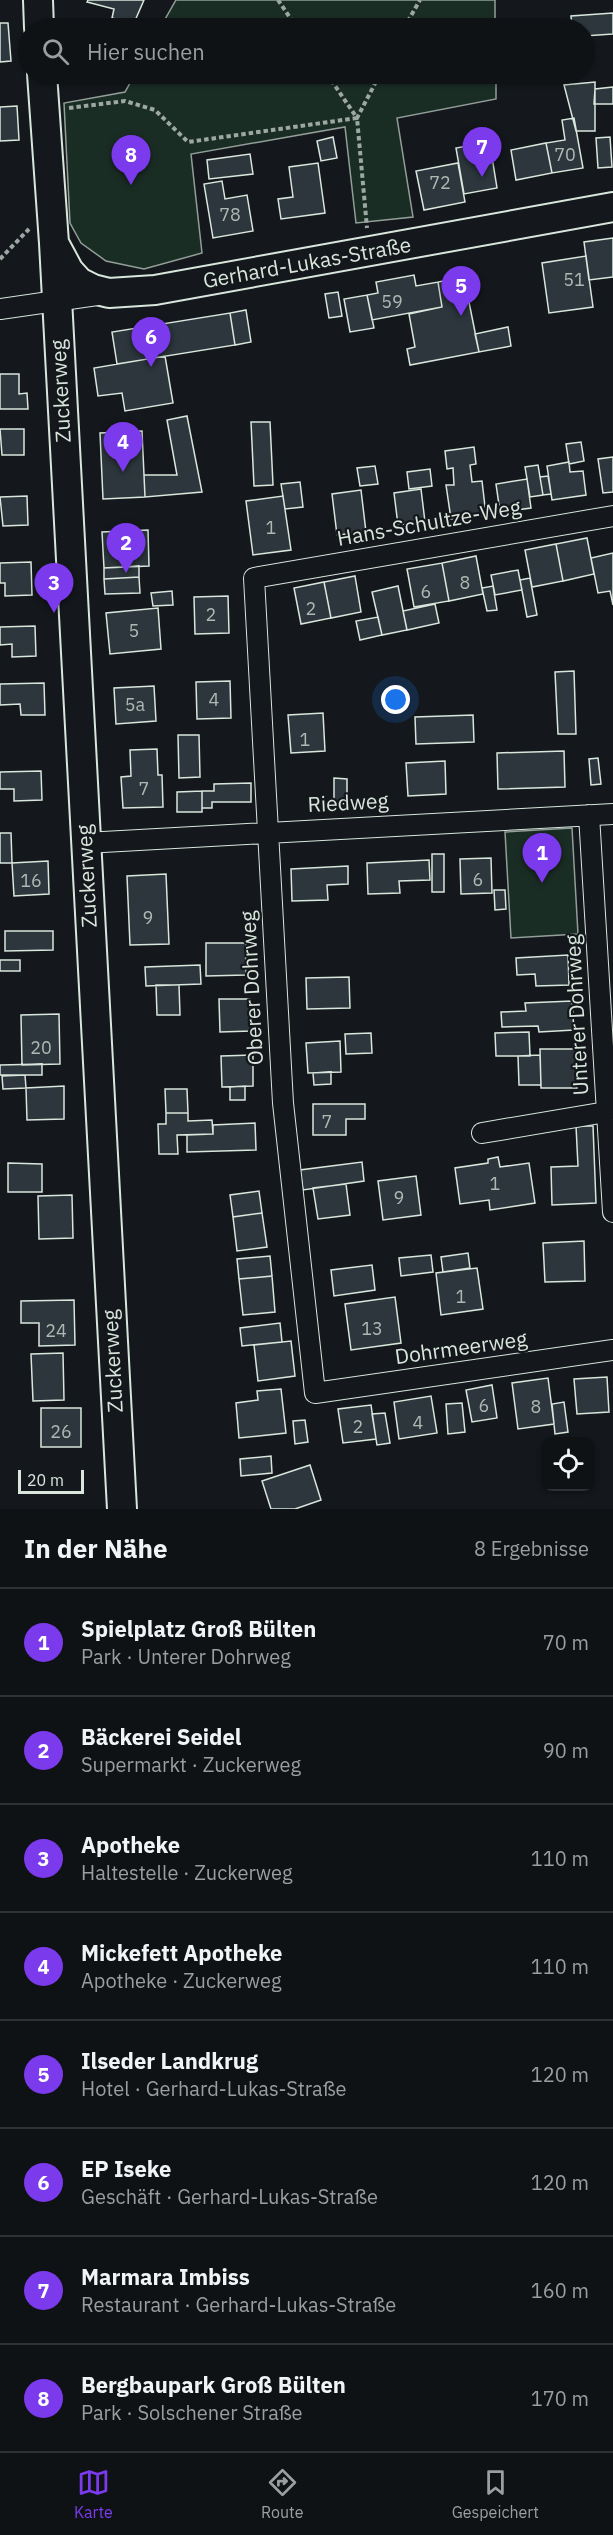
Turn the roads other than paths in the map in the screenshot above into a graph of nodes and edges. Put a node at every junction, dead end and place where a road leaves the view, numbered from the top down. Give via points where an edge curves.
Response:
1 (38, 0) edge
2 (39, 18) edge
3 (43, 84) edge
4 (613, 207) edge
5 (54, 243) junction
6 (109, 293) junction
7 (56, 300) junction
8 (0, 309) edge
9 (613, 516) edge
10 (254, 578) joint
11 (589, 814) junction
12 (613, 814) edge
13 (268, 832) junction
14 (85, 843) junction
15 (606, 1112) junction
16 (482, 1133) dead end
17 (613, 1212) edge
18 (613, 1350) edge
19 (315, 1393) joint
20 (122, 1509) edge

1 - 2 street
3 - 5 street, Zuckerweg
4 - 6 street, Gerhard-Lukas-Straße via 155,290
5 - 6 street via 79,282
5 - 7 street, Zuckerweg
6 - 7 street, Gerhard-Lukas-Straße
7 - 8 street, Gerhard-Lukas-Straße
7 - 14 street, Zuckerweg
9 - 10 street, Hans-Schultze-Weg
10 - 13 street, Oberer Dohrweg
11 - 12 street, Riedweg
11 - 13 street, Riedweg
11 - 15 street, Unterer Dohrweg
13 - 14 street, Riedweg
13 - 19 street, Oberer Dohrweg via 283,1103
14 - 20 street, Zuckerweg
15 - 16 street
15 - 17 street, Unterer Dohrweg
18 - 19 street, Dohrmeerweg

